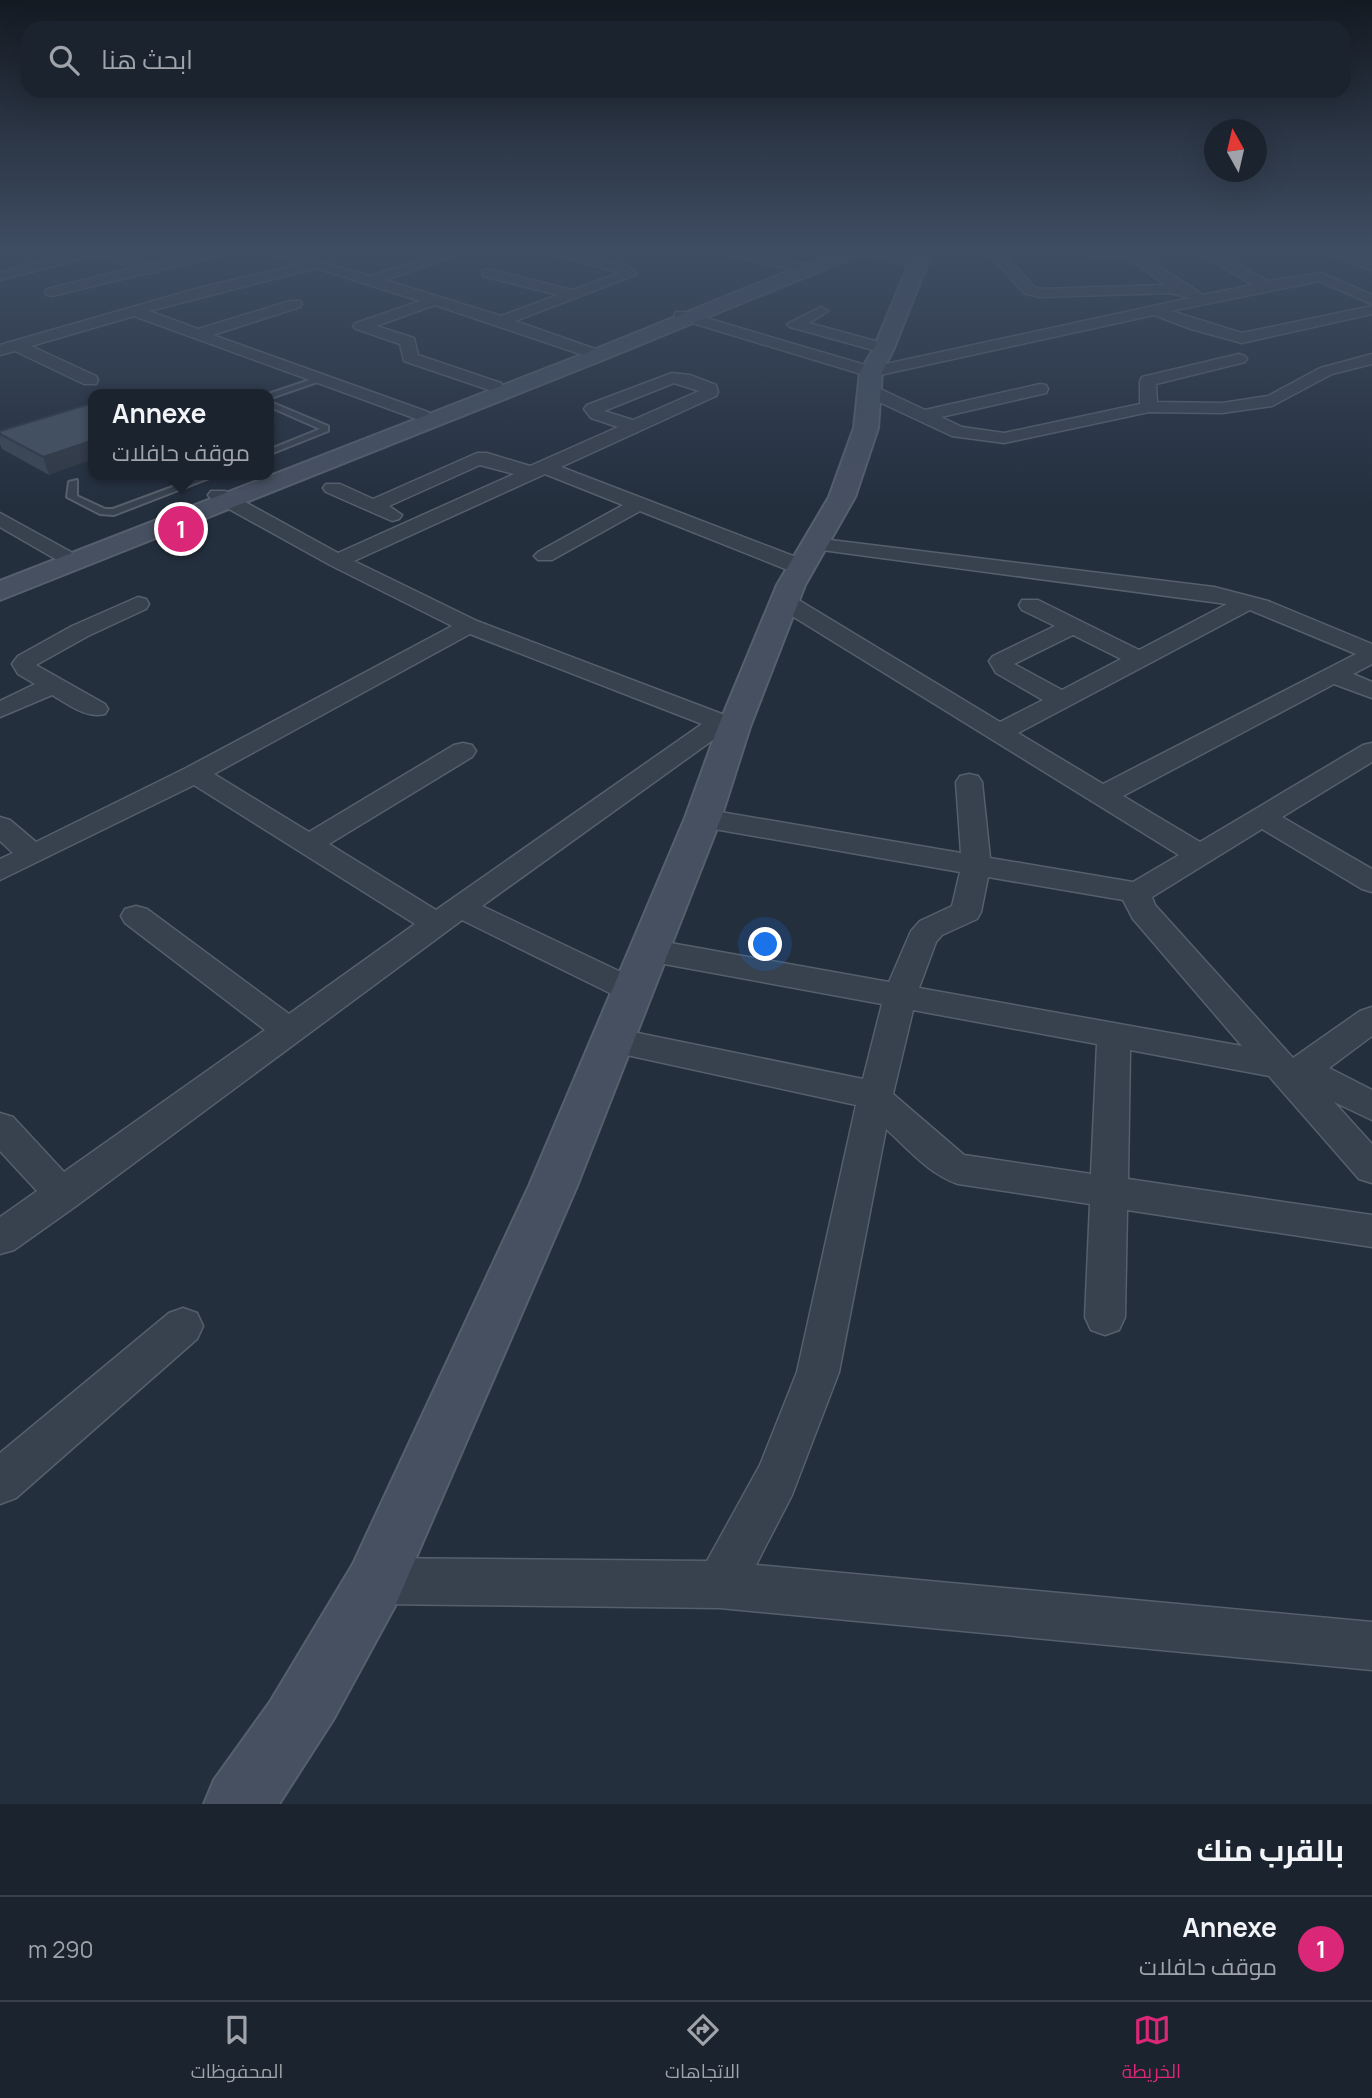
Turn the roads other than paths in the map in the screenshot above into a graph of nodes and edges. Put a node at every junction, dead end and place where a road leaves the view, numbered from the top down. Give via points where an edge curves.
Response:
1 (56, 333) edge
2 (383, 333) edge
3 (536, 333) edge
4 (643, 333) edge
5 (745, 333) edge
6 (809, 333) edge
7 (890, 333) edge
8 (1050, 333) edge
9 (1094, 333) edge
10 (1226, 333) edge
11 (1268, 333) edge
12 (199, 334) edge
13 (1105, 338) dead end
14 (8, 347) edge
15 (594, 353) junction
16 (1238, 359) dead end
17 (1372, 359) edge
18 (874, 370) junction
19 (322, 379) junction
20 (90, 380) dead end
21 (495, 387) junction
22 (1040, 389) dead end
23 (274, 395) edge
24 (274, 406) edge
25 (1149, 407) junction
26 (422, 416) junction
27 (923, 416) junction
28 (632, 426) junction
29 (274, 451) edge
30 (536, 469) junction
31 (274, 470) edge
32 (274, 470) edge
33 (247, 480) edge
34 (247, 480) edge
35 (74, 482) dead end
36 (192, 483) junction
37 (333, 488) dead end
38 (220, 490) edge
39 (639, 504) junction
40 (374, 506) junction
41 (0, 519) edge
42 (415, 525) junction
43 (64, 556) junction
44 (545, 556) dead end
45 (337, 561) junction
46 (800, 571) junction
47 (0, 582) edge
48 (0, 591) edge
49 (1248, 602) junction
50 (138, 604) dead end
51 (1030, 605) dead end
52 (469, 626) junction
53 (1074, 626) junction
54 (1372, 653) edge
55 (1140, 659) junction
56 (1333, 675) junction
57 (53, 685) junction
58 (1372, 691) edge
59 (1062, 700) junction
60 (96, 709) dead end
61 (0, 710) edge
62 (727, 725) junction
63 (1000, 733) junction
64 (463, 751) dead end
65 (1364, 764) edge
66 (195, 774) junction
67 (968, 782) dead end
68 (1103, 795) junction
69 (703, 818) junction
70 (1263, 818) junction
71 (0, 826) edge
72 (309, 844) junction
73 (32, 855) junction
74 (1202, 856) junction
75 (976, 865) junction
76 (0, 871) edge
77 (1372, 882) edge
78 (1137, 893) junction
79 (448, 915) junction
80 (136, 916) dead end
81 (649, 950) junction
82 (633, 991) junction
83 (900, 996) junction
84 (1372, 1019) edge
85 (289, 1031) junction
86 (1114, 1035) junction
87 (613, 1040) junction
88 (1291, 1071) junction
89 (875, 1098) junction
90 (1372, 1106) edge
91 (0, 1127) edge
92 (1372, 1168) edge
93 (1109, 1192) junction
94 (63, 1195) junction
95 (1372, 1231) edge
96 (0, 1238) edge
97 (1105, 1317) dead end
98 (183, 1326) dead end
99 (0, 1482) edge
100 (376, 1581) junction
101 (720, 1585) junction
102 (1372, 1646) edge
103 (238, 1804) edge

1 - 14 street
2 - 21 street via 408,341 410,358
3 - 15 street
4 - 15 main road
5 - 18 street
6 - 18 street
7 - 18 main road
8 - 18 street
9 - 13 street
10 - 11 street via 1246,338
12 - 19 street
14 - 20 street
15 - 21 main road
15 - 31 main road
16 - 25 street via 1148,381
17 - 25 street via 1326,371 1272,401 1222,408
18 - 27 street
18 - 46 main road via 866,428 842,497
19 - 23 lane
19 - 26 street
21 - 26 main road
22 - 27 street
24 - 29 lane via 325,428
25 - 27 street via 1004,438 958,432
26 - 32 main road
28 - 28 street via 710,392 710,389 672,378 593,409
28 - 30 street
30 - 39 street
30 - 40 street via 477,459
30 - 42 street
33 - 38 main road
34 - 38 main road
35 - 36 lane via 72,497 108,512
36 - 38 lane
36 - 38 lane
37 - 40 street
38 - 43 main road
38 - 45 street
38 - 48 main road
39 - 44 street
39 - 46 street
40 - 42 street
41 - 43 street
42 - 45 street
43 - 47 main road
45 - 52 street
46 - 49 street via 1191,590
46 - 62 main road
46 - 63 street
49 - 54 street
49 - 55 street
50 - 57 street via 26,660 26,669
51 - 53 street
52 - 62 street
52 - 66 street
53 - 55 street
53 - 59 street via 1001,661 1004,668
54 - 56 street
55 - 59 street
56 - 58 street
56 - 68 street
57 - 60 street
57 - 61 street
59 - 63 street
62 - 69 main road
62 - 79 street
63 - 68 street
64 - 72 street
65 - 70 street
66 - 72 street
66 - 73 street
67 - 75 street
68 - 74 street
69 - 75 street
69 - 81 main road
70 - 74 street
70 - 77 street
71 - 73 street
72 - 79 street
73 - 76 street
74 - 78 street
75 - 78 street
75 - 83 street via 966,912 931,928 922,938
78 - 88 street via 1144,912
79 - 82 street
79 - 85 street
80 - 85 street
81 - 82 main road
81 - 83 street
82 - 87 main road
83 - 86 street
83 - 89 street
84 - 88 street
85 - 94 street
86 - 88 street
86 - 93 street
87 - 89 street
87 - 100 main road
88 - 90 street
88 - 92 street
89 - 93 street via 958,1169
89 - 101 street via 818,1371 776,1479
91 - 94 street
93 - 95 street
93 - 97 street
94 - 96 street
98 - 99 street
100 - 101 street
100 - 103 main road via 265,1769
101 - 102 street

